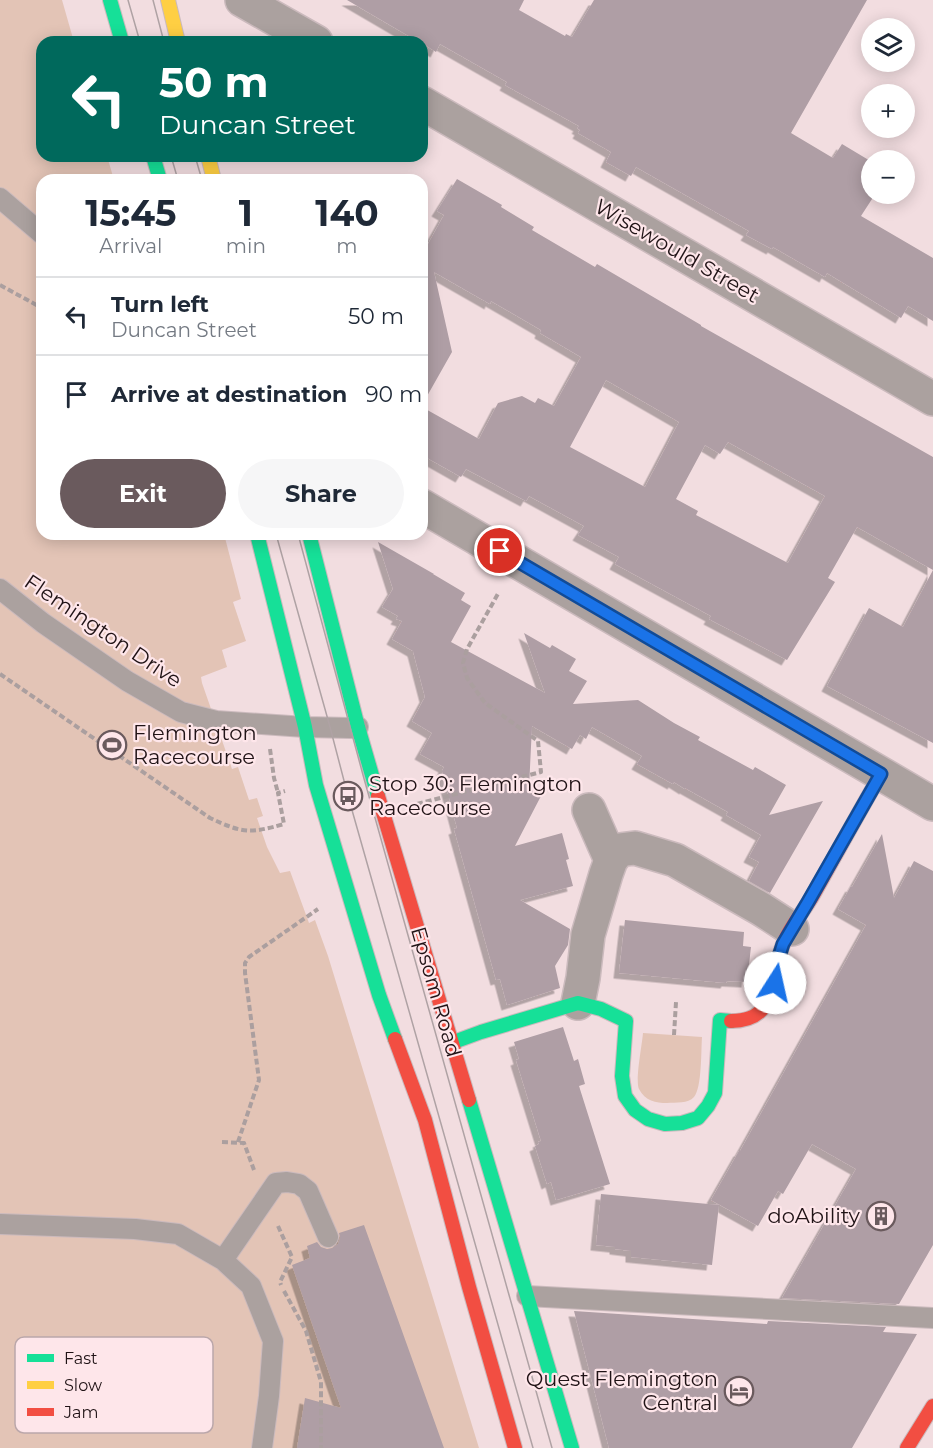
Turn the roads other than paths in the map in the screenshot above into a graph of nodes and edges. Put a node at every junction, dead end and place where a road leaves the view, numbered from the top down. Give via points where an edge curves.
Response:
1 (110, 0) edge
2 (168, 0) edge
3 (242, 0) edge
4 (120, 36) edge
5 (177, 36) edge
6 (305, 36) edge
7 (428, 106) edge
8 (0, 198) edge
9 (36, 229) edge
10 (933, 399) edge
11 (428, 510) edge
12 (258, 540) edge
13 (311, 540) edge
14 (0, 589) edge
15 (305, 727) junction
16 (358, 727) junction
17 (881, 774) junction
18 (933, 804) edge
19 (589, 810) dead end
20 (611, 860) junction
21 (792, 929) junction
22 (578, 1003) junction
23 (451, 1043) junction
24 (0, 1224) edge
25 (328, 1236) dead end
26 (223, 1260) junction
27 (526, 1296) junction
28 (933, 1318) edge
29 (933, 1406) edge
30 (262, 1448) edge
31 (515, 1448) edge
32 (572, 1448) edge
33 (907, 1448) edge

1 - 4 main road
2 - 5 main road
3 - 6 street
7 - 10 street, Wisewould Street
8 - 9 lane
11 - 17 street
12 - 15 main road
13 - 16 main road, Epsom Road
14 - 15 lane, Flemington Drive via 127,681 181,712 216,721
15 - 16 lane, Flemington Drive
15 - 31 main road via 316,785 379,995 425,1120
16 - 23 main road, Epsom Road
17 - 18 street
17 - 21 main road
19 - 20 street
20 - 21 street via 619,850 635,848 675,860
20 - 22 street via 588,935
21 - 22 main road via 783,944 775,983 765,1006 742,1022 720,1020 715,1092 698,1118 665,1124 635,1110 625,1096 622,1076 626,1021
22 - 23 main road
23 - 27 main road, Epsom Road
24 - 26 lane via 178,1234
25 - 26 lane via 308,1191 299,1184 276,1183
26 - 30 lane via 250,1286 273,1341
27 - 28 lane
27 - 32 main road, Epsom Road
29 - 33 main road

